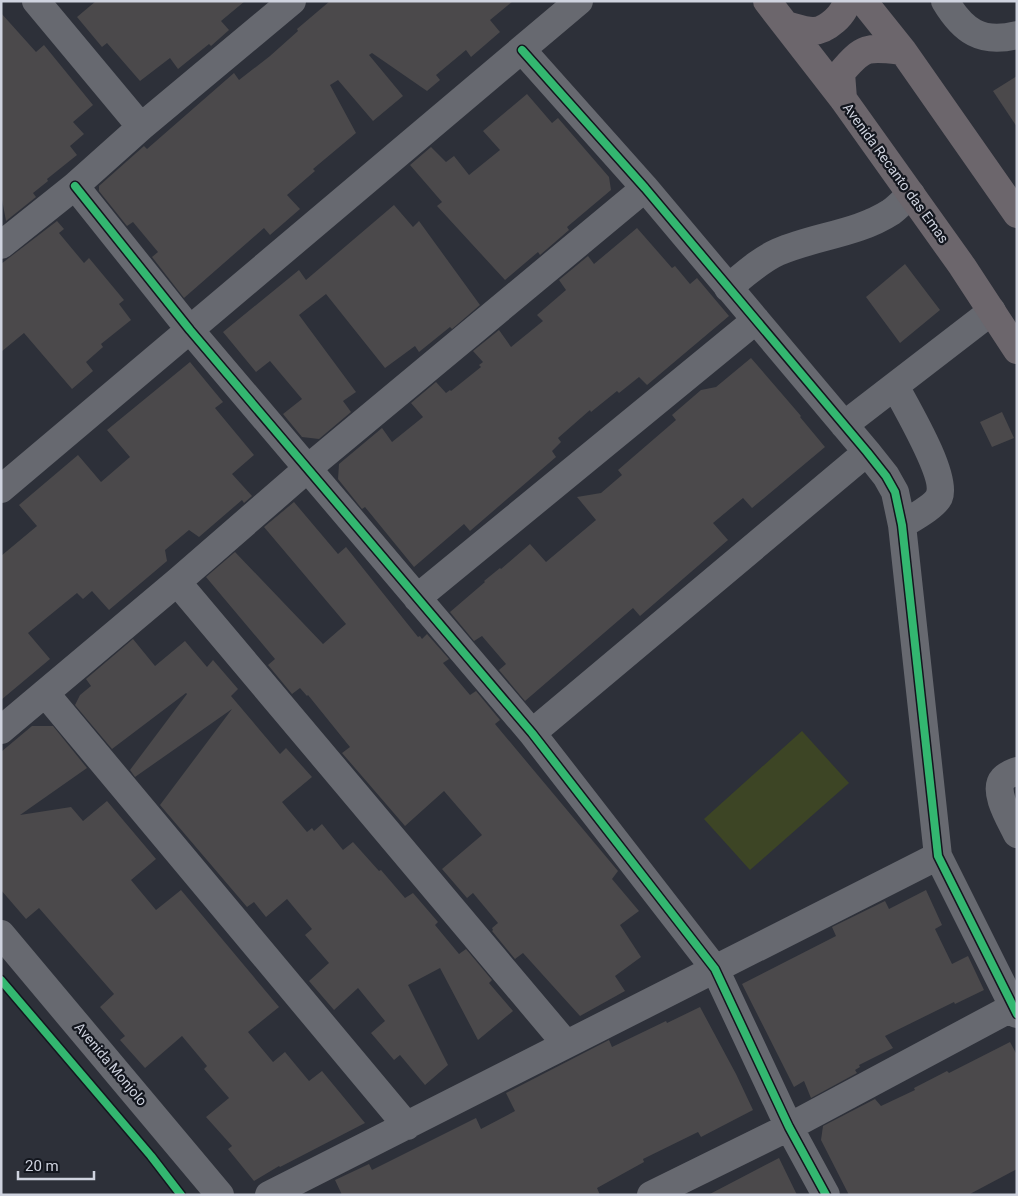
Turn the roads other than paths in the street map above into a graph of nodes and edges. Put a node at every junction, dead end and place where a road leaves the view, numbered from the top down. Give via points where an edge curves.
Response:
1 (36, 1) edge
2 (579, 1) edge
3 (767, 1) edge
4 (846, 1) edge
5 (864, 1) edge
6 (945, 1) edge
7 (277, 6) edge
8 (786, 25) junction
9 (1017, 35) edge
10 (522, 50) junction
11 (903, 51) junction
12 (843, 99) junction
13 (141, 127) junction
14 (75, 186) junction
15 (645, 188) junction
16 (911, 194) junction
17 (1017, 214) edge
18 (3, 239) edge
19 (728, 288) junction
20 (992, 311) junction
21 (756, 320) junction
22 (190, 330) junction
23 (1017, 350) edge
24 (896, 386) junction
25 (844, 425) junction
26 (867, 452) junction
27 (306, 469) junction
28 (1, 489) edge
29 (902, 525) junction
30 (177, 582) junction
31 (417, 598) junction
32 (45, 693) junction
33 (1, 730) edge
34 (532, 733) junction
35 (1017, 771) edge
36 (1017, 834) edge
37 (938, 856) junction
38 (1, 934) edge
39 (715, 969) junction
40 (1012, 997) edge
41 (566, 1044) junction
42 (407, 1126) junction
43 (789, 1126) junction
44 (220, 1195) edge
45 (269, 1195) edge
46 (651, 1195) edge
47 (826, 1195) edge

1 - 13 street
2 - 10 street
3 - 8 main road, Avenida Recanto das Emas
4 - 8 main road via 846,7 834,22 814,31
5 - 11 main road
6 - 9 street via 962,25 976,35 991,38
7 - 13 street
8 - 12 main road, Avenida Recanto das Emas
10 - 15 street
10 - 22 street
11 - 12 main road via 872,48 855,55 841,73
11 - 17 main road
12 - 16 main road, Avenida Recanto das Emas
13 - 14 street
14 - 18 street
14 - 22 street
15 - 19 street
15 - 27 street
16 - 19 street via 892,211 859,228 777,253
16 - 20 main road, Avenida Recanto das Emas
19 - 21 street
20 - 23 main road, Avenida Recanto das Emas
20 - 24 street
21 - 25 street
21 - 31 street
22 - 27 street
22 - 28 street
24 - 25 street
24 - 29 street via 941,484 939,496 932,504
25 - 26 street
26 - 29 street via 896,492
26 - 34 street
27 - 30 street
27 - 31 street
29 - 37 street
30 - 32 street
30 - 41 street
31 - 34 street
32 - 33 street
32 - 42 street
34 - 39 street
35 - 36 street via 1004,777 999,792
37 - 39 street
37 - 40 street
38 - 44 street, Avenida Monjolo
39 - 41 street
39 - 43 street
40 - 43 street
41 - 42 street
42 - 45 street
43 - 46 street
43 - 47 street

